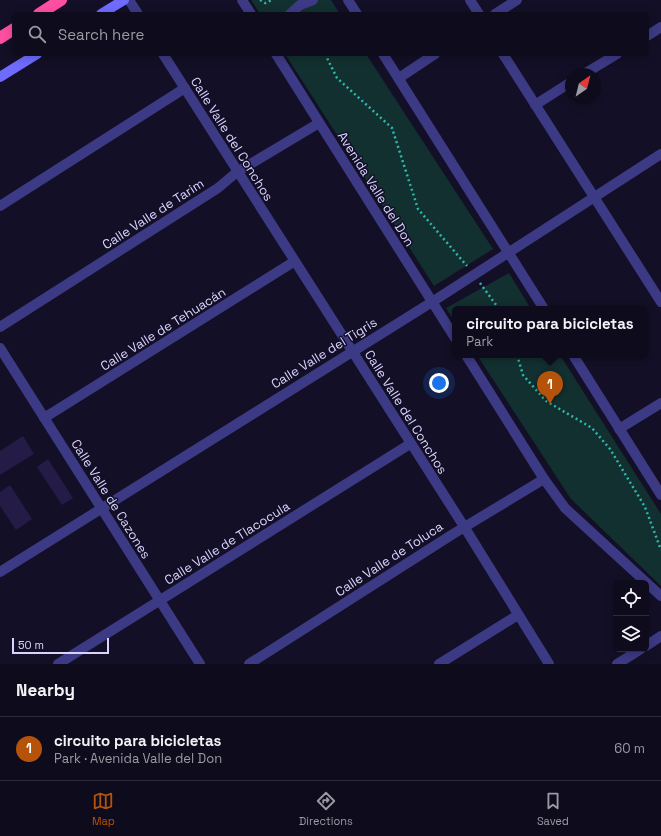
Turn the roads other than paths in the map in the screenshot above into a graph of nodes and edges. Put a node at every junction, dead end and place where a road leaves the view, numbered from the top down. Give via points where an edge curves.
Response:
1 (61, 0) edge
2 (124, 0) edge
3 (129, 0) edge
4 (242, 0) edge
5 (313, 0) edge
6 (348, 0) edge
7 (470, 0) edge
8 (517, 0) edge
9 (41, 12) edge
10 (104, 12) edge
11 (137, 12) edge
12 (250, 12) edge
13 (292, 12) edge
14 (356, 12) edge
15 (478, 12) edge
16 (498, 12) edge
17 (661, 27) edge
18 (12, 30) edge
19 (649, 35) edge
20 (0, 38) edge
21 (34, 56) edge
22 (164, 56) edge
23 (277, 56) edge
24 (384, 56) edge
25 (432, 56) edge
26 (504, 56) edge
27 (614, 56) edge
28 (594, 68) edge
29 (0, 77) edge
30 (399, 78) junction
31 (565, 86) edge
32 (184, 88) junction
33 (535, 105) junction
34 (319, 123) junction
35 (661, 154) edge
36 (237, 172) junction
37 (594, 198) junction
38 (0, 206) edge
39 (509, 253) junction
40 (295, 261) junction
41 (657, 286) edge
42 (432, 302) junction
43 (661, 302) edge
44 (542, 306) edge
45 (0, 327) edge
46 (452, 333) edge
47 (0, 348) edge
48 (353, 351) junction
49 (468, 358) edge
50 (575, 358) edge
51 (661, 403) edge
52 (44, 418) junction
53 (620, 429) junction
54 (410, 444) junction
55 (544, 479) junction
56 (661, 494) edge
57 (100, 508) junction
58 (465, 528) junction
59 (0, 572) edge
60 (661, 596) edge
61 (159, 600) junction
62 (518, 615) junction
63 (661, 636) edge
64 (649, 644) edge
65 (636, 652) edge
66 (58, 664) edge
67 (200, 664) edge
68 (249, 664) edge
69 (439, 664) edge
70 (549, 664) edge
71 (617, 664) edge

1 - 9 highway
2 - 10 main road
3 - 11 street
4 - 12 street
5 - 13 street
6 - 14 street
7 - 15 street
8 - 16 street
17 - 19 street
18 - 20 highway
21 - 29 main road
22 - 32 street, Calle Valle del Conchos
23 - 34 street, Avenida Valle del Don
24 - 30 street
25 - 30 street
26 - 33 street
27 - 28 street
30 - 39 street
31 - 33 street
32 - 36 street, Calle Valle del Conchos
32 - 38 street
33 - 37 street
34 - 36 street, Calle Valle de Tarim
34 - 42 street, Avenida Valle del Don
35 - 37 street, Calle Valle del Tigris
36 - 40 street, Calle Valle del Conchos
36 - 45 street, Calle Valle de Tarim via 218,188
37 - 39 street, Calle Valle del Tigris
37 - 41 street
39 - 42 street, Calle Valle del Tigris
39 - 44 street
40 - 48 street, Calle Valle del Conchos
40 - 52 street, Calle Valle de Tehuacán
41 - 43 street
42 - 46 street, Avenida Valle del Don
42 - 48 street, Calle Valle del Tigris
47 - 52 street, Calle Valle de Cazones
48 - 54 street, Calle Valle del Conchos
48 - 57 street, Calle Valle del Tigris
49 - 55 street
50 - 53 street
51 - 53 street
52 - 57 street, Calle Valle de Cazones
53 - 56 street
54 - 58 street, Calle Valle del Conchos
54 - 61 street, Calle Valle de Tlacocula
55 - 58 street, Calle Valle de Toluca
55 - 60 street via 565,508
57 - 59 street, Calle Valle del Tigris
57 - 61 street, Calle Valle de Cazones
58 - 62 street, Calle Valle del Conchos
58 - 68 street, Calle Valle de Toluca
61 - 66 street, Calle Valle de Tlacocula
61 - 67 street, Calle Valle de Cazones
62 - 69 street
62 - 70 street, Calle Valle del Conchos
63 - 64 street
65 - 71 street

